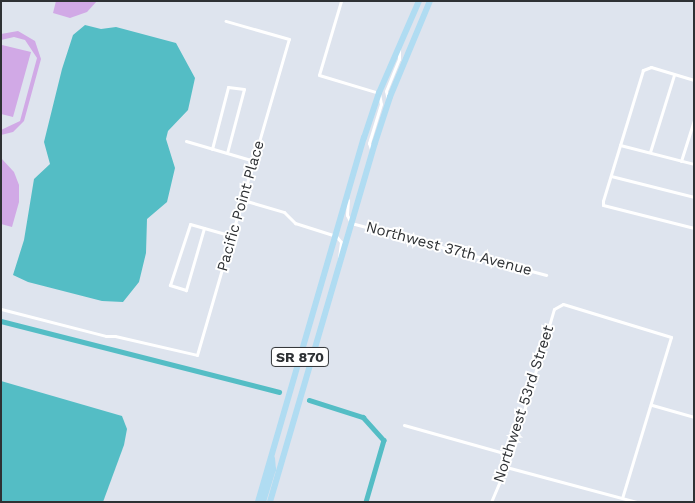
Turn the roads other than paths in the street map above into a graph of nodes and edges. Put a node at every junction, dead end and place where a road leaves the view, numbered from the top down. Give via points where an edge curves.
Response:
1 (340, 1) edge
2 (420, 1) edge
3 (430, 1) edge
4 (226, 21) dead end
5 (398, 49) junction
6 (674, 75) junction
7 (694, 80) edge
8 (379, 93) junction
9 (388, 102) junction
10 (694, 120) edge
11 (186, 141) dead end
12 (620, 145) junction
13 (212, 149) junction
14 (372, 152) junction
15 (650, 152) junction
16 (226, 153) junction
17 (254, 161) junction
18 (681, 161) junction
19 (694, 164) edge
20 (611, 176) junction
21 (348, 195) junction
22 (694, 197) edge
23 (243, 200) junction
24 (351, 223) junction
25 (204, 228) junction
26 (694, 228) edge
27 (232, 236) junction
28 (336, 236) junction
29 (338, 267) junction
30 (546, 275) dead end
31 (1, 309) edge
32 (652, 405) junction
33 (694, 417) edge
34 (404, 425) dead end
35 (272, 455) junction
36 (511, 455) junction
37 (506, 467) junction
38 (622, 498) junction
39 (258, 502) edge
40 (263, 502) edge
41 (270, 502) edge
42 (491, 502) edge
43 (637, 502) edge

1 - 8 street via 319,75
2 - 5 highway, SR 870
3 - 9 highway, SR 870
4 - 17 street, Pacific Point Place via 289,39
5 - 8 highway, SR 870
5 - 9 street via 401,53 386,91
6 - 7 street
6 - 12 street via 644,68
6 - 15 street
8 - 14 street via 381,104 369,143
8 - 21 highway, SR 870
9 - 14 highway, SR 870
10 - 18 street
11 - 13 street
12 - 15 street
12 - 20 street
13 - 16 street
13 - 16 street via 228,87 244,88
14 - 24 highway, SR 870
15 - 18 street
16 - 17 street
17 - 23 street, Pacific Point Place
18 - 19 street
20 - 22 street
20 - 26 street via 603,205
21 - 24 street via 346,216
21 - 28 highway, SR 870
23 - 27 street, Pacific Point Place
23 - 28 street via 284,212 295,223
24 - 29 highway, SR 870
24 - 30 street, Northwest 37th Avenue
25 - 25 street via 190,224 186,229 170,285 186,290
25 - 27 street
27 - 31 street, Pacific Point Place via 197,355
28 - 29 street via 341,242
28 - 35 highway, SR 870
29 - 41 highway, SR 870
32 - 33 street
32 - 36 street, Northwest 53rd Street via 671,336 572,305 556,306
32 - 38 street
34 - 36 street
35 - 39 highway, SR 870
35 - 40 highway via 273,470
36 - 37 street, Northwest 53rd Street
37 - 38 street
37 - 42 street, Northwest 53rd Street
38 - 43 street

